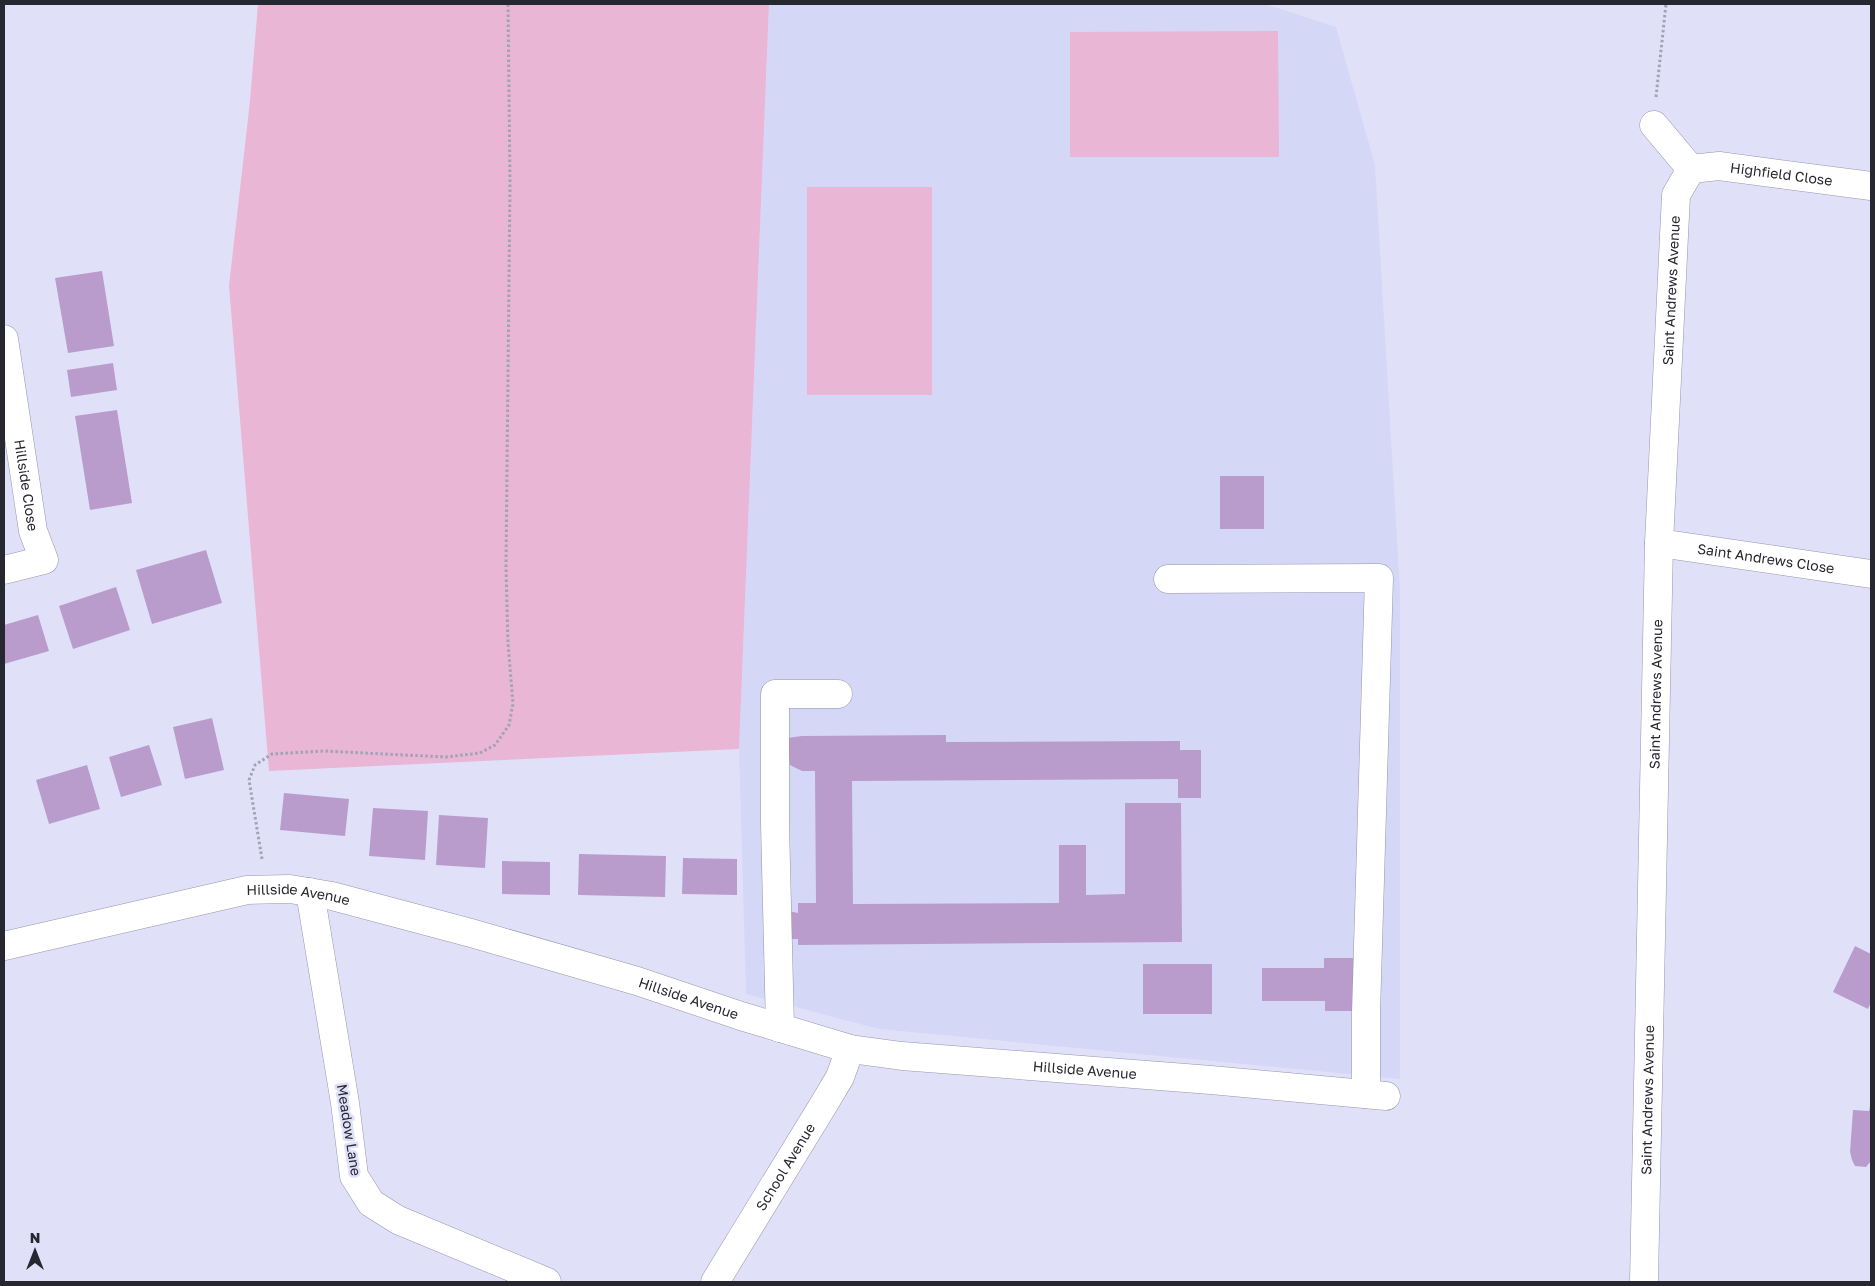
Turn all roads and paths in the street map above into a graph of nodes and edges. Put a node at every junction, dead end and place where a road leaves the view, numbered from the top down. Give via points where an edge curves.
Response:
1 (508, 4) edge
2 (1666, 4) edge
3 (1654, 125) joint
4 (1691, 169) junction
5 (1871, 186) edge
6 (4, 339) edge
7 (1659, 543) junction
8 (4, 570) edge
9 (1871, 574) edge
10 (1168, 580) dead end
11 (838, 694) dead end
12 (264, 888) junction
13 (310, 892) junction
14 (4, 946) edge
15 (780, 1028) junction
16 (850, 1049) junction
17 (546, 1282) edge
18 (715, 1282) edge
19 (1644, 1282) edge

1 - 12 path via 510,202 506,567 514,704 509,725 495,745 480,754 446,757 323,751 272,754 255,765 249,780
2 - 3 path
3 - 4 street
4 - 5 street, Highfield Close via 1719,166
4 - 7 street, Saint Andrews Avenue via 1676,195
6 - 8 street, Hillside Close via 33,532 44,560
7 - 9 street, Saint Andrews Close
7 - 19 street, Saint Andrews Avenue
10 - 16 street, Hillside Avenue via 1379,578 1366,1013 1376,1095 912,1057
11 - 15 street via 774,694
12 - 13 street, Hillside Avenue
12 - 14 street, Hillside Avenue
13 - 15 street, Hillside Avenue via 610,973
13 - 17 street, Meadow Lane via 354,1176 371,1203 398,1220
15 - 16 street, Hillside Avenue
16 - 18 street, School Avenue via 840,1077

